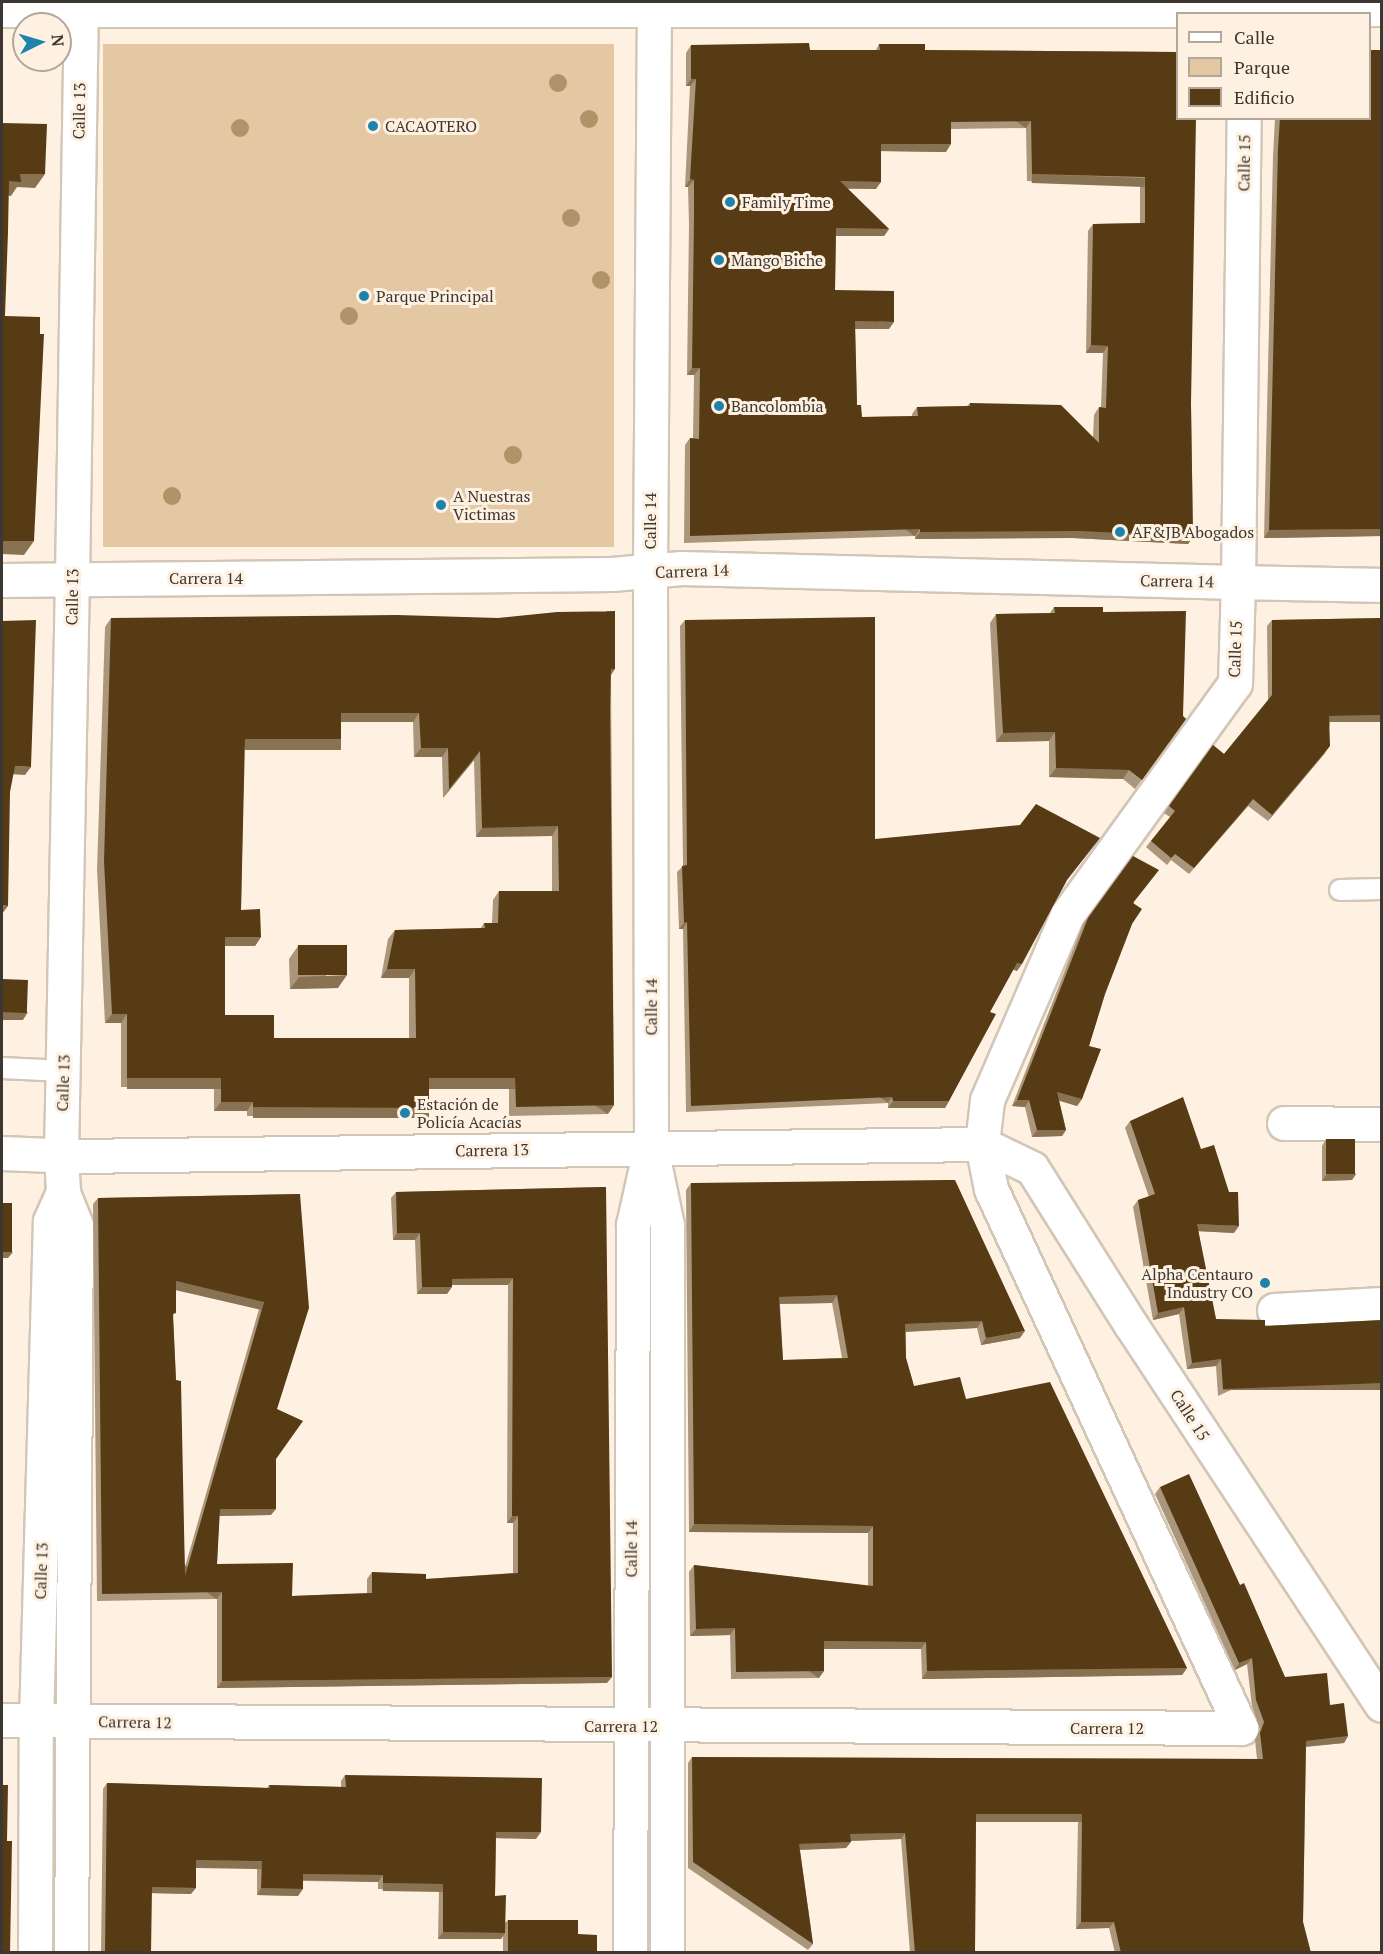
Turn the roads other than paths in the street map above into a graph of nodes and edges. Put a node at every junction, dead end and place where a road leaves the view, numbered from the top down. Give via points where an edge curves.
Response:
1 (654, 5) edge
2 (81, 6) edge
3 (1246, 8) edge
4 (1382, 9) edge
5 (2, 10) edge
6 (1244, 120) edge
7 (650, 572) junction
8 (72, 579) junction
9 (2, 580) edge
10 (1238, 582) junction
11 (1382, 585) edge
12 (1382, 889) edge
13 (1340, 890) dead end
14 (2, 1068) edge
15 (64, 1071) junction
16 (1284, 1123) dead end
17 (1382, 1124) edge
18 (982, 1144) junction
19 (651, 1148) junction
20 (2, 1153) edge
21 (61, 1155) junction
22 (63, 1192) junction
23 (1382, 1304) edge
24 (1274, 1310) dead end
25 (1382, 1705) edge
26 (2, 1720) edge
27 (36, 1721) junction
28 (73, 1722) junction
29 (630, 1726) junction
30 (668, 1727) junction
31 (1240, 1728) joint
32 (35, 1953) edge
33 (71, 1953) edge
34 (630, 1953) edge
35 (667, 1953) edge

1 - 2 street
1 - 3 street
1 - 7 street, Calle 14
2 - 5 street
2 - 8 street, Calle 13
3 - 4 street
6 - 10 street, Calle 15
7 - 8 street, Carrera 14
7 - 10 street, Carrera 14 via 682,568
7 - 19 street, Calle 14
8 - 9 street, Carrera 14
8 - 15 street, Calle 13
10 - 11 street, Carrera 14
10 - 18 street, Calle 15 via 1235,683 1067,915 987,1100
12 - 13 lane
14 - 15 lane
15 - 21 street, Calle 13
16 - 17 street
18 - 19 street, Carrera 13
18 - 25 street, Calle 15 via 1032,1168
18 - 31 street, Calle 15 via 991,1189
19 - 21 street, Carrera 13
19 - 29 street, Calle 14 via 633,1225
19 - 30 street, Calle 14 via 667,1226
20 - 21 street, Carrera 13
21 - 22 street, Calle 13
22 - 27 street, Calle 13 via 50,1221
22 - 28 street, Calle 13 via 76,1225
23 - 24 street
26 - 27 street, Carrera 12
27 - 28 street, Carrera 12
27 - 32 street, Calle 13
28 - 29 street, Carrera 12
28 - 33 street, Calle 13
29 - 30 street, Carrera 12
29 - 34 street, Calle 14
30 - 31 street, Carrera 12
30 - 35 street, Calle 14

